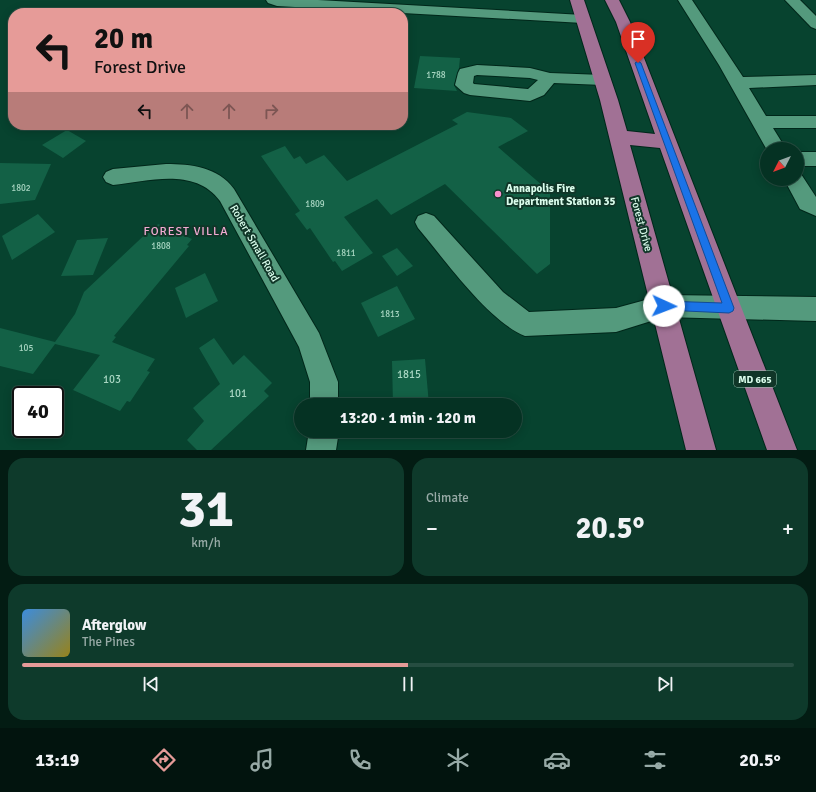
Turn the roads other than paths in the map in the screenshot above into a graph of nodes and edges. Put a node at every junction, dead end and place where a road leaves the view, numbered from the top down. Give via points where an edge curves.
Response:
1 (274, 0) edge
2 (509, 0) edge
3 (577, 0) edge
4 (612, 0) edge
5 (685, 0) edge
6 (792, 0) edge
7 (422, 5) edge
8 (466, 7) edge
9 (510, 16) junction
10 (583, 19) junction
11 (816, 24) edge
12 (550, 78) dead end
13 (603, 80) junction
14 (816, 80) edge
15 (737, 83) junction
16 (761, 122) junction
17 (816, 122) edge
18 (619, 137) junction
19 (667, 142) junction
20 (772, 142) edge
21 (804, 159) edge
22 (816, 159) edge
23 (113, 177) dead end
24 (798, 186) edge
25 (816, 207) edge
26 (426, 222) dead end
27 (664, 306) junction
28 (729, 308) junction
29 (816, 309) edge
30 (324, 398) edge
31 (323, 438) edge
32 (321, 450) edge
33 (701, 450) edge
34 (782, 450) edge

1 - 7 street
2 - 9 street
3 - 10 main road, Forest Drive
4 - 19 main road via 623,22
5 - 15 street
6 - 11 street
7 - 8 street
8 - 9 street
9 - 10 street
10 - 13 main road, Forest Drive
12 - 13 street
13 - 18 main road, Forest Drive
14 - 15 street
15 - 16 street
16 - 17 street
16 - 20 street
18 - 19 main road
18 - 27 main road, Forest Drive
19 - 28 main road
21 - 22 street
23 - 30 street, Robert Small Road via 185,171 216,182 228,195 310,342 324,382
24 - 25 street via 808,203
26 - 27 street via 494,300 525,324 616,320
27 - 28 street
27 - 33 main road, Forest Drive
28 - 29 street
28 - 34 main road, MD 665
31 - 32 street

